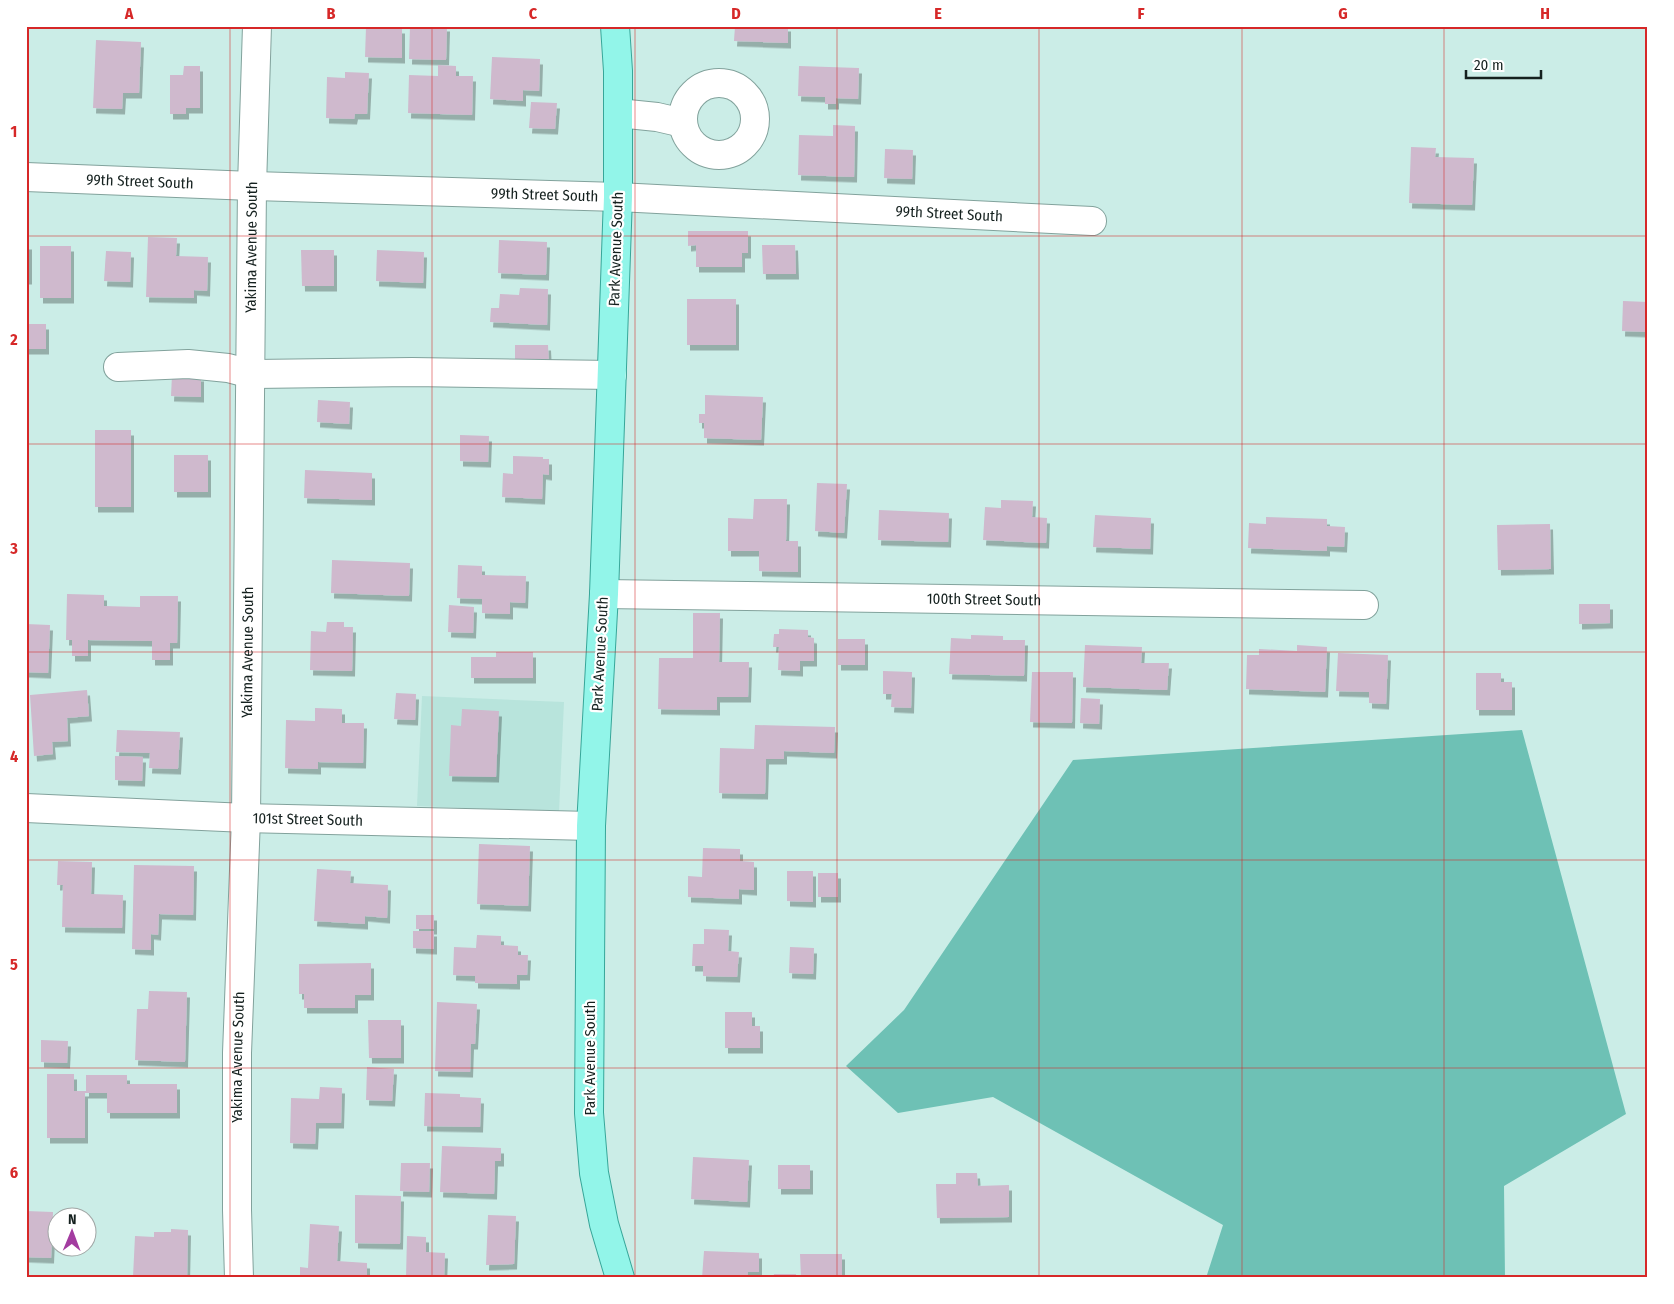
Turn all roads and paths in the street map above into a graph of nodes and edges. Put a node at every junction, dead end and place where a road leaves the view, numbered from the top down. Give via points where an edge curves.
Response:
1 (257, 26) edge
2 (615, 26) edge
3 (618, 113) junction
4 (683, 123) dead end
5 (26, 177) edge
6 (252, 186) junction
7 (618, 197) junction
8 (1092, 221) dead end
9 (118, 366) dead end
10 (251, 374) junction
11 (612, 375) junction
12 (604, 594) junction
13 (1364, 605) dead end
14 (26, 808) edge
15 (246, 818) junction
16 (591, 826) junction
17 (239, 1278) edge
18 (620, 1278) edge

1 - 6 street, Yakima Avenue South
2 - 3 main road, Park Avenue South
3 - 4 street via 657,116
3 - 7 main road, Park Avenue South
5 - 6 street, 99th Street South
6 - 7 street, 99th Street South
6 - 10 street, Yakima Avenue South
7 - 8 street, 99th Street South
7 - 11 main road, Park Avenue South
9 - 10 street via 188,364
10 - 11 street
10 - 15 street, Yakima Avenue South
11 - 12 main road, Park Avenue South
12 - 13 street, 100th Street South
12 - 16 main road, Park Avenue South
14 - 15 street, 101st Street South
15 - 16 street, 101st Street South
15 - 17 street, Yakima Avenue South via 237,1053
16 - 18 main road, Park Avenue South via 591,1150 604,1224

